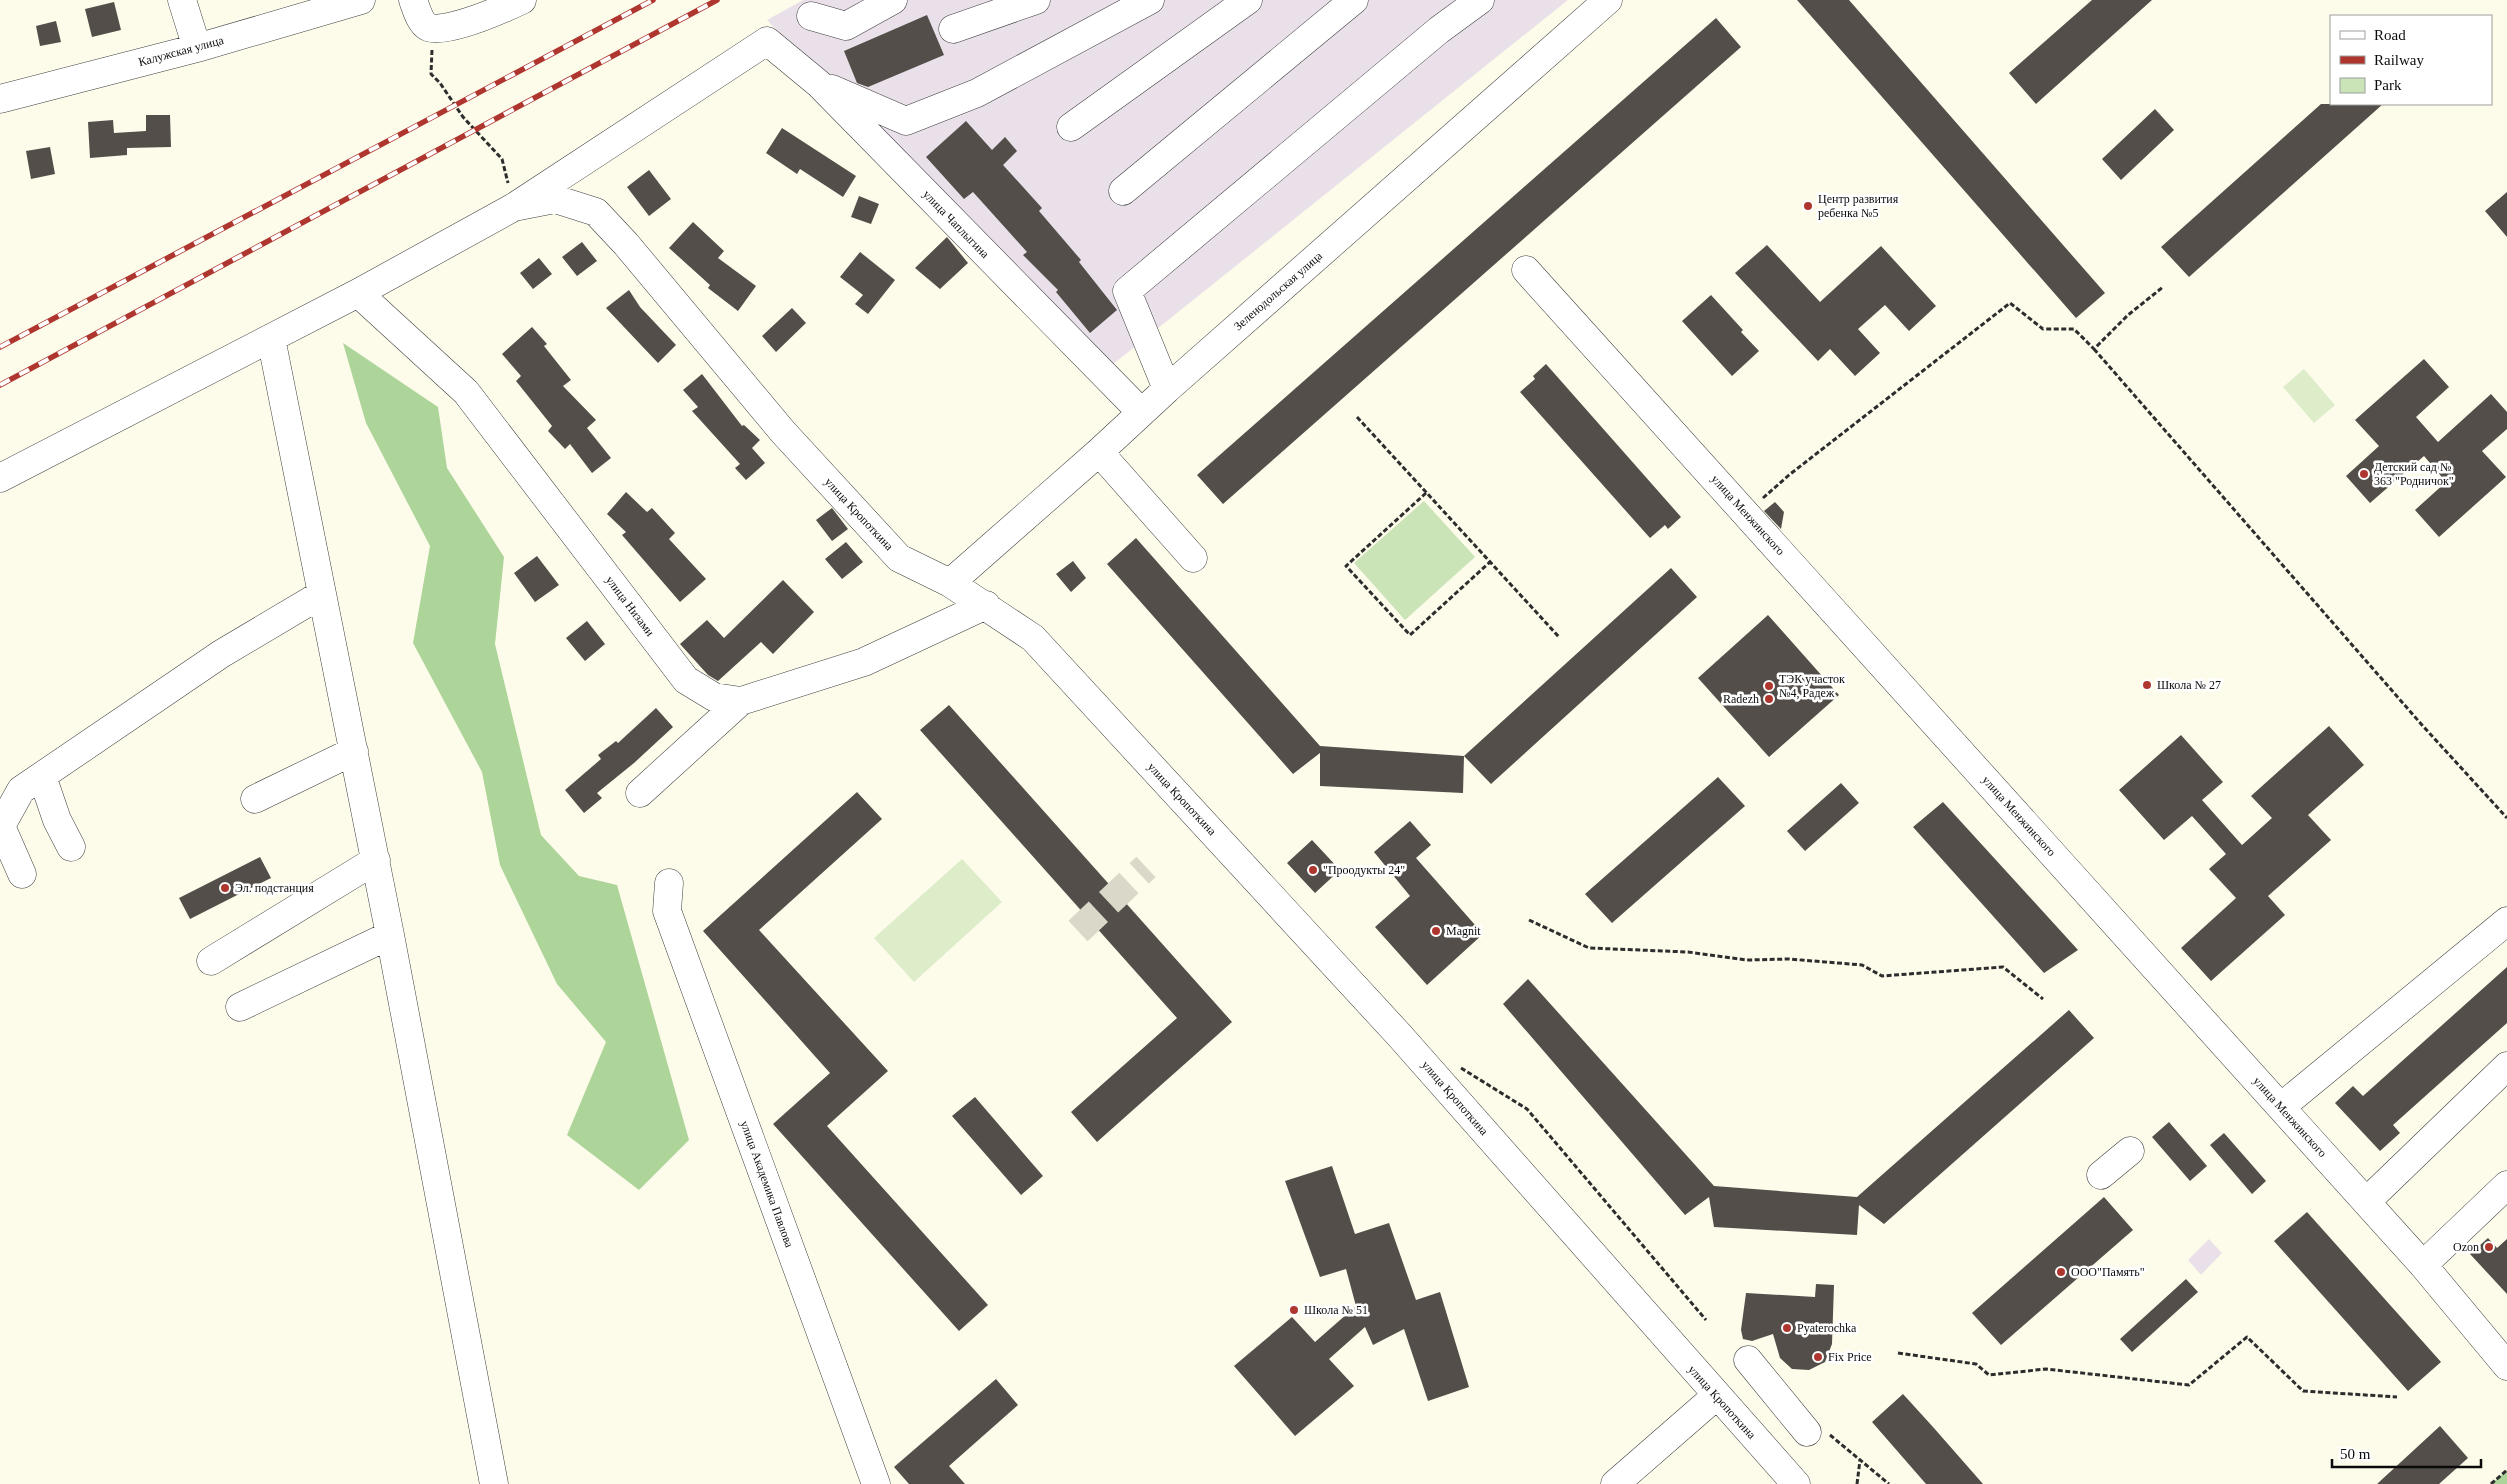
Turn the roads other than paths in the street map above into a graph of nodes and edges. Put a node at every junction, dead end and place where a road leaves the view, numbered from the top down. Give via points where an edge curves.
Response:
1 (182, 0) edge
2 (361, 0) edge
3 (413, 0) edge
4 (522, 0) edge
5 (893, 0) edge
6 (1036, 0) edge
7 (1150, 0) edge
8 (1248, 0) edge
9 (1354, 0) edge
10 (1480, 0) edge
11 (1608, 0) edge
12 (811, 16) dead end
13 (953, 28) dead end
14 (197, 48) junction
15 (819, 84) junction
16 (0, 98) edge
17 (1071, 127) dead end
18 (1123, 190) dead end
19 (514, 207) junction
20 (1526, 270) dead end
21 (358, 293) junction
22 (271, 338) junction
23 (1167, 389) junction
24 (1140, 412) junction
25 (1100, 452) junction
26 (0, 478) edge
27 (1193, 558) dead end
28 (950, 583) junction
29 (322, 594) junction
30 (986, 604) junction
31 (741, 701) junction
32 (354, 751) junction
33 (42, 776) junction
34 (640, 793) dead end
35 (255, 799) dead end
36 (71, 847) dead end
37 (376, 860) junction
38 (22, 874) dead end
39 (669, 883) dead end
40 (2507, 921) edge
41 (390, 935) junction
42 (211, 961) dead end
43 (240, 1007) dead end
44 (2507, 1066) edge
45 (2281, 1107) junction
46 (2130, 1151) dead end
47 (2101, 1175) dead end
48 (2507, 1185) edge
49 (2366, 1202) junction
50 (2423, 1265) junction
51 (1748, 1360) dead end
52 (2507, 1366) edge
53 (1716, 1396) junction
54 (1815, 1431) road end
55 (494, 1484) edge
56 (876, 1484) edge
57 (1615, 1484) edge
58 (1796, 1484) edge

1 - 14 street
2 - 14 street, Калужская улица
3 - 4 street via 423,22 433,27 470,22
5 - 12 street via 846,26
6 - 13 street
7 - 15 street via 977,93 906,121
8 - 17 street
9 - 18 street
10 - 23 street via 1439,30 1127,290
11 - 23 street, Зеленодольская улица
14 - 16 street, Калужская улица
15 - 19 street, улица Чаплыгина via 767,40
15 - 24 street, улица Чаплыгина
19 - 21 street
19 - 28 street, улица Кропоткина via 555,199 596,212 784,432 899,558
20 - 45 street, улица Менжинского
21 - 22 street
21 - 31 street, улица Низами via 466,392 686,680 714,697
22 - 26 street
22 - 29 street
23 - 24 street, Зеленодольская улица
24 - 25 street, Зеленодольская улица
25 - 27 street
25 - 28 street, Зеленодольская улица
28 - 30 street, улица Кропоткина
29 - 32 street
29 - 33 street via 221,654
30 - 31 street, улица Низами via 864,662
30 - 53 street, улица Кропоткина via 1033,638 1400,1036
31 - 34 street
32 - 35 street
32 - 37 street
33 - 36 street via 57,820
33 - 38 street via 20,790 1,826
37 - 41 street
37 - 42 street
39 - 56 street, улица Академика Павлова via 667,911
40 - 45 street
41 - 43 street
41 - 55 street
44 - 49 street
45 - 49 street, улица Менжинского
46 - 47 street
48 - 50 street
49 - 50 street, улица Менжинского
50 - 52 street, улица Менжинского
51 - 54 street
53 - 57 street
53 - 58 street, улица Кропоткина

